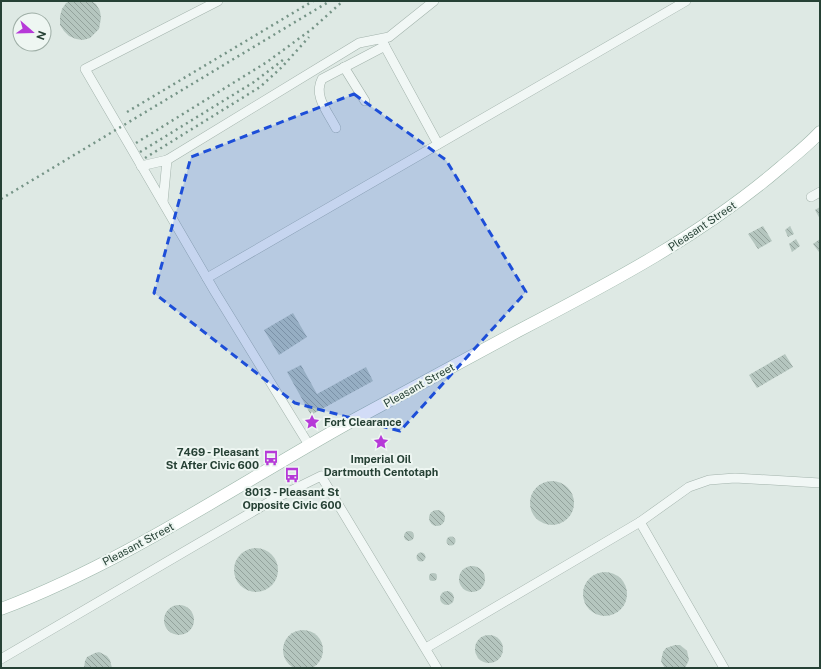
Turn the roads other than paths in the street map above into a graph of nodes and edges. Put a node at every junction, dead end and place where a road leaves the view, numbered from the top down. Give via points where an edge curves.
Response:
1 (218, 1) edge
2 (434, 1) edge
3 (686, 1) edge
4 (383, 42) junction
5 (344, 68) junction
6 (365, 101) dead end
7 (336, 128) dead end
8 (820, 132) edge
9 (438, 144) junction
10 (167, 160) junction
11 (141, 166) junction
12 (820, 192) edge
13 (811, 197) dead end
14 (162, 202) junction
15 (207, 278) junction
16 (309, 445) junction
17 (820, 483) edge
18 (640, 522) junction
19 (1, 609) edge
20 (426, 648) junction
21 (1, 659) edge
22 (437, 668) edge
23 (724, 668) edge

1 - 11 street via 85,69
2 - 4 street
3 - 9 street
4 - 5 street
4 - 9 street
4 - 10 street via 359,42
5 - 6 street
5 - 7 street via 322,79 318,87 319,96
8 - 16 main road, Pleasant Street via 756,188 685,238 595,291
9 - 15 street
10 - 11 street
10 - 14 street
11 - 14 street
12 - 13 street
14 - 15 street
15 - 16 street
16 - 19 main road, Pleasant Street via 102,564 40,594
17 - 18 street via 736,478 709,480 689,487
18 - 20 street
18 - 23 street
20 - 21 street via 321,476 276,498
20 - 22 street

